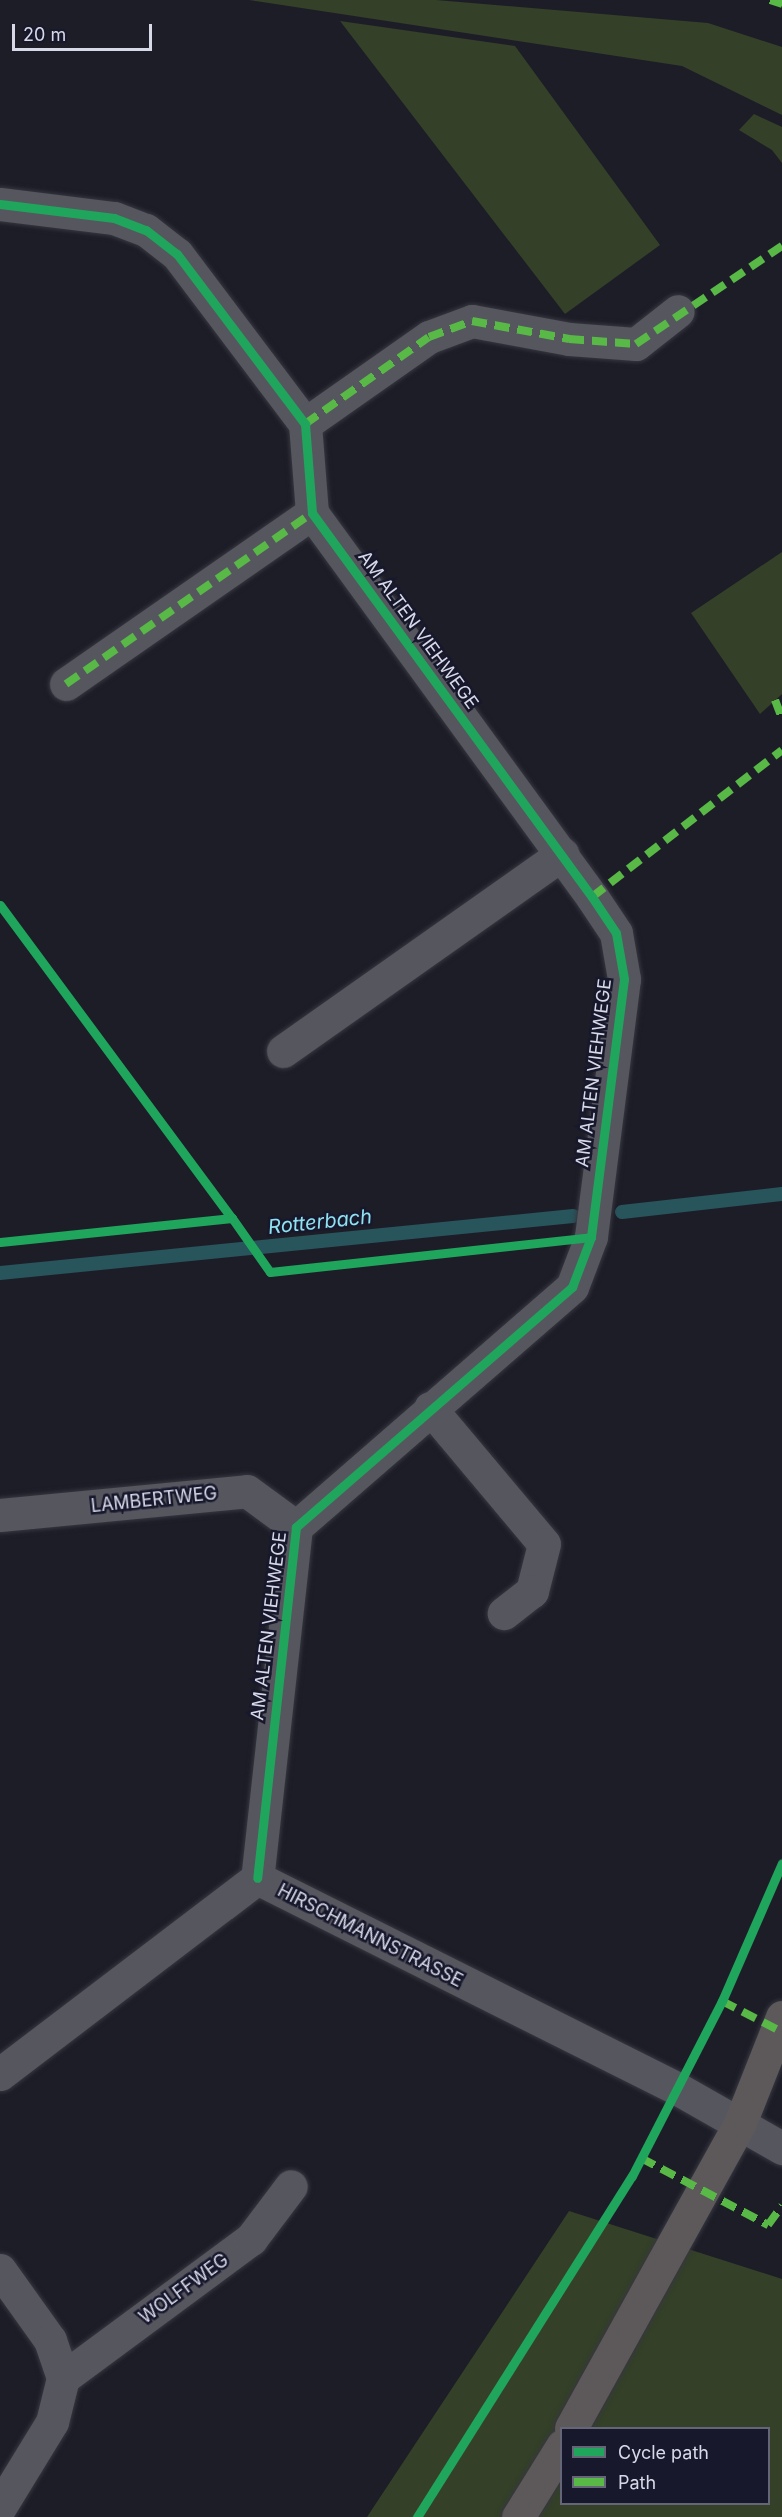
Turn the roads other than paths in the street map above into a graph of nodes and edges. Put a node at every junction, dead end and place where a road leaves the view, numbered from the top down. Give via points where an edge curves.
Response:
1 (0, 204) edge
2 (678, 311) dead end
3 (305, 424) junction
4 (312, 513) junction
5 (66, 684) dead end
6 (562, 854) junction
7 (283, 1051) dead end
8 (429, 1408) junction
9 (0, 1515) edge
10 (296, 1527) junction
11 (504, 1613) dead end
12 (257, 1878) junction
13 (782, 2018) edge
14 (0, 2074) edge
15 (740, 2123) junction
16 (782, 2148) edge
17 (291, 2186) dead end
18 (0, 2270) edge
19 (63, 2378) junction
20 (572, 2427) edge
21 (560, 2448) edge
22 (0, 2507) edge
23 (518, 2517) edge

1 - 3 street via 114,218 146,230 177,254
2 - 3 street via 636,344 569,339 472,321 429,337
3 - 4 street
4 - 5 street
4 - 6 street, AM ALTEN VIEHWEGE
6 - 7 street
6 - 8 street, AM ALTEN VIEHWEGE via 616,933 624,979 591,1237 572,1287
8 - 10 street, AM ALTEN VIEHWEGE
8 - 11 street via 544,1544 532,1591
9 - 10 street, LAMBERTWEG via 247,1491
10 - 12 street, AM ALTEN VIEHWEGE
12 - 14 street, HIRSCHMANNSTRASSE
12 - 15 street, HIRSCHMANNSTRASSE
13 - 15 main road
15 - 16 street, HIRSCHMANNSTRASSE
15 - 20 main road
17 - 19 street, WOLFFWEG via 251,2239
18 - 19 street via 50,2340
19 - 22 street via 52,2422
21 - 23 main road

